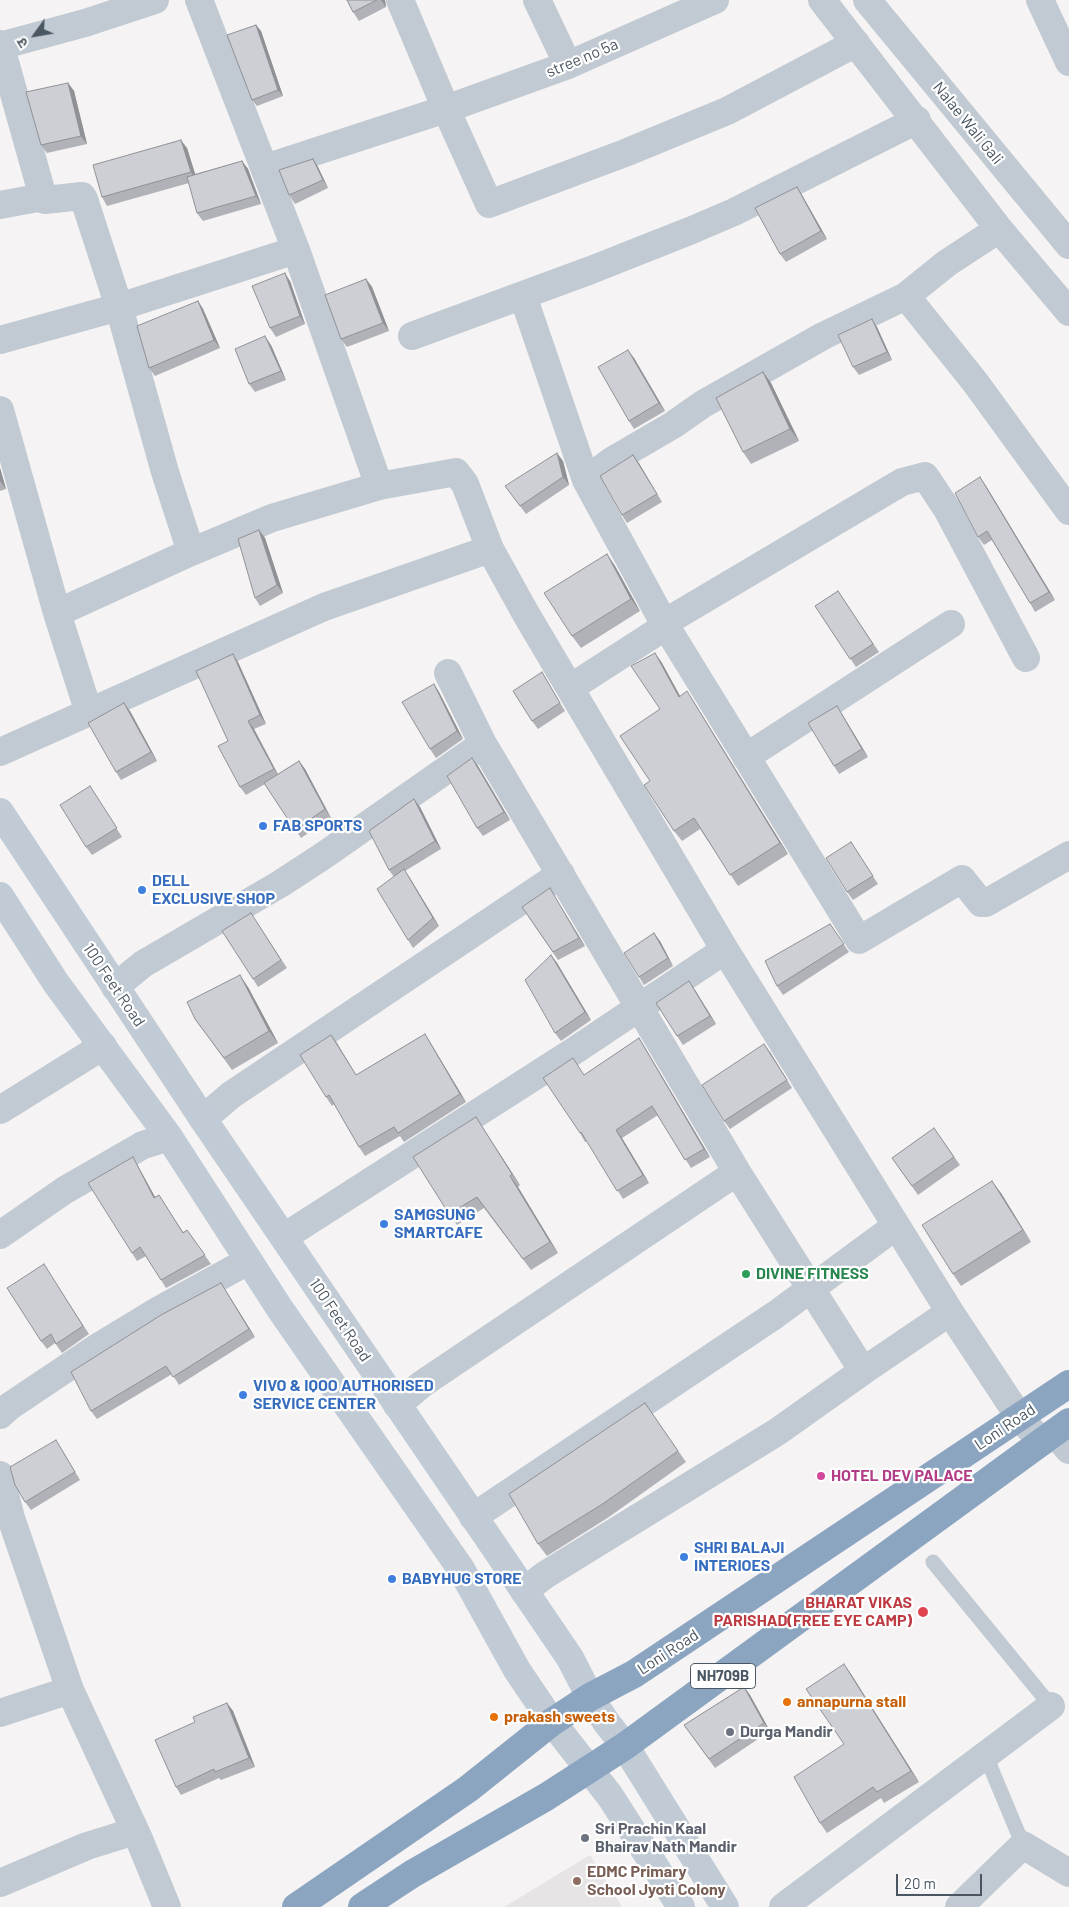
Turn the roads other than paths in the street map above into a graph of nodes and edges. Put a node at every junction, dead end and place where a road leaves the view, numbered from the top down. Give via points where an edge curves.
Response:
1 (155, 0) edge
2 (200, 0) edge
3 (400, 0) edge
4 (537, 0) edge
5 (715, 0) edge
6 (822, 0) edge
7 (867, 0) edge
8 (1040, 0) edge
9 (856, 43) junction
10 (0, 45) edge
11 (1069, 62) edge
12 (568, 65) junction
13 (446, 109) junction
14 (917, 120) junction
15 (266, 168) junction
16 (43, 197) junction
17 (0, 205) edge
18 (999, 229) junction
19 (1069, 245) edge
20 (296, 250) junction
21 (523, 296) junction
22 (906, 296) junction
23 (119, 307) junction
24 (1069, 312) edge
25 (412, 336) dead end
26 (0, 340) edge
27 (0, 410) edge
28 (586, 480) junction
29 (379, 486) junction
30 (1069, 511) edge
31 (490, 549) junction
32 (191, 552) junction
33 (57, 613) junction
34 (664, 623) junction
35 (952, 624) dead end
36 (1026, 658) dead end
37 (448, 674) dead end
38 (570, 688) junction
39 (89, 713) junction
40 (483, 744) junction
41 (0, 752) edge
42 (746, 756) junction
43 (0, 812) edge
44 (1069, 855) edge
45 (561, 874) junction
46 (0, 896) edge
47 (725, 950) junction
48 (115, 987) junction
49 (640, 1008) junction
50 (140, 1024) junction
51 (103, 1046) junction
52 (0, 1110) edge
53 (203, 1118) junction
54 (169, 1137) junction
55 (737, 1172) junction
56 (896, 1226) junction
57 (0, 1235) edge
58 (284, 1237) junction
59 (248, 1261) junction
60 (811, 1289) junction
61 (950, 1312) junction
62 (864, 1371) junction
63 (1069, 1384) edge
64 (397, 1405) junction
65 (0, 1415) edge
66 (1020, 1418) junction
67 (1058, 1437) edge
68 (0, 1475) edge
69 (473, 1517) junction
70 (933, 1562) dead end
71 (524, 1591) junction
72 (70, 1690) junction
73 (590, 1697) junction
74 (1051, 1706) joint
75 (0, 1713) edge
76 (552, 1722) junction
77 (625, 1746) junction
78 (985, 1754) junction
79 (589, 1769) junction
80 (135, 1831) junction
81 (1023, 1845) junction
82 (1069, 1873) edge
83 (0, 1883) edge
84 (167, 1907) edge
85 (296, 1907) edge
86 (362, 1907) edge
87 (681, 1907) edge
88 (725, 1907) edge
89 (783, 1907) edge
90 (959, 1907) edge

1 - 10 street via 85,23
2 - 15 street
3 - 13 street
4 - 12 street
5 - 12 street, stree no 5a
6 - 9 street
7 - 19 street, Nalae Wali Gali
8 - 11 street
9 - 13 street via 727,112 489,204
9 - 14 street
10 - 16 street
12 - 13 street, stree no 5a
13 - 15 street, stree no 5a
14 - 18 street
14 - 21 street via 725,215
15 - 20 street
16 - 17 street
16 - 23 street via 47,200 83,198
18 - 22 street via 947,263
18 - 24 street
20 - 23 street
20 - 29 street
21 - 25 street
21 - 28 street
22 - 28 street via 823,336 702,404
22 - 30 street via 976,382
23 - 26 street
23 - 32 street
27 - 33 street
28 - 34 street
29 - 31 street via 456,472
29 - 32 street via 272,518
31 - 38 street
31 - 39 street via 324,606
32 - 33 street
33 - 39 street
34 - 36 street via 902,482 925,476 947,509
34 - 38 street via 663,628
34 - 42 street
35 - 42 street
37 - 40 street
38 - 47 street
39 - 41 street
40 - 45 street
40 - 48 street via 294,875 143,964
42 - 44 street via 858,940 960,880 965,881 981,903 986,903
43 - 48 main road, 100 Feet Road
45 - 49 street
45 - 53 street
46 - 51 main road via 56,983
47 - 49 street
47 - 56 street
48 - 50 main road, 100 Feet Road
49 - 55 street
49 - 58 street
50 - 51 main road
50 - 53 main road, 100 Feet Road
51 - 52 street
51 - 54 main road
53 - 58 main road, 100 Feet Road
54 - 57 street via 144,1145 65,1190
54 - 59 main road
55 - 60 street
55 - 64 street via 422,1384
56 - 60 street
56 - 61 street
58 - 64 main road, 100 Feet Road
59 - 65 street via 98,1347
59 - 76 main road via 461,1569 502,1646
60 - 62 street
60 - 69 street
61 - 62 street
61 - 66 street
62 - 71 street via 769,1437
63 - 66 highway, Loni Road / NH709B
64 - 69 main road, 100 Feet Road
66 - 67 street
66 - 73 highway, Loni Road / NH709B via 634,1674
67 - 77 highway, Loni Road / NH709B
68 - 72 street via 11,1518
69 - 71 main road, 100 Feet Road
70 - 74 lane
71 - 73 main road, 100 Feet Road via 570,1658
72 - 75 street
72 - 80 street
73 - 76 highway, Loni Road / NH709B
73 - 77 main road, 100 Feet Road
74 - 78 street
76 - 79 main road
76 - 85 highway, Loni Road / NH709B via 468,1789
77 - 79 highway, Loni Road / NH709B
77 - 88 main road, 100 Feet Road
78 - 81 lane
78 - 89 street
79 - 86 highway, Loni Road / NH709B
79 - 87 main road
80 - 83 street via 87,1846
80 - 84 street
81 - 82 street
81 - 90 street

